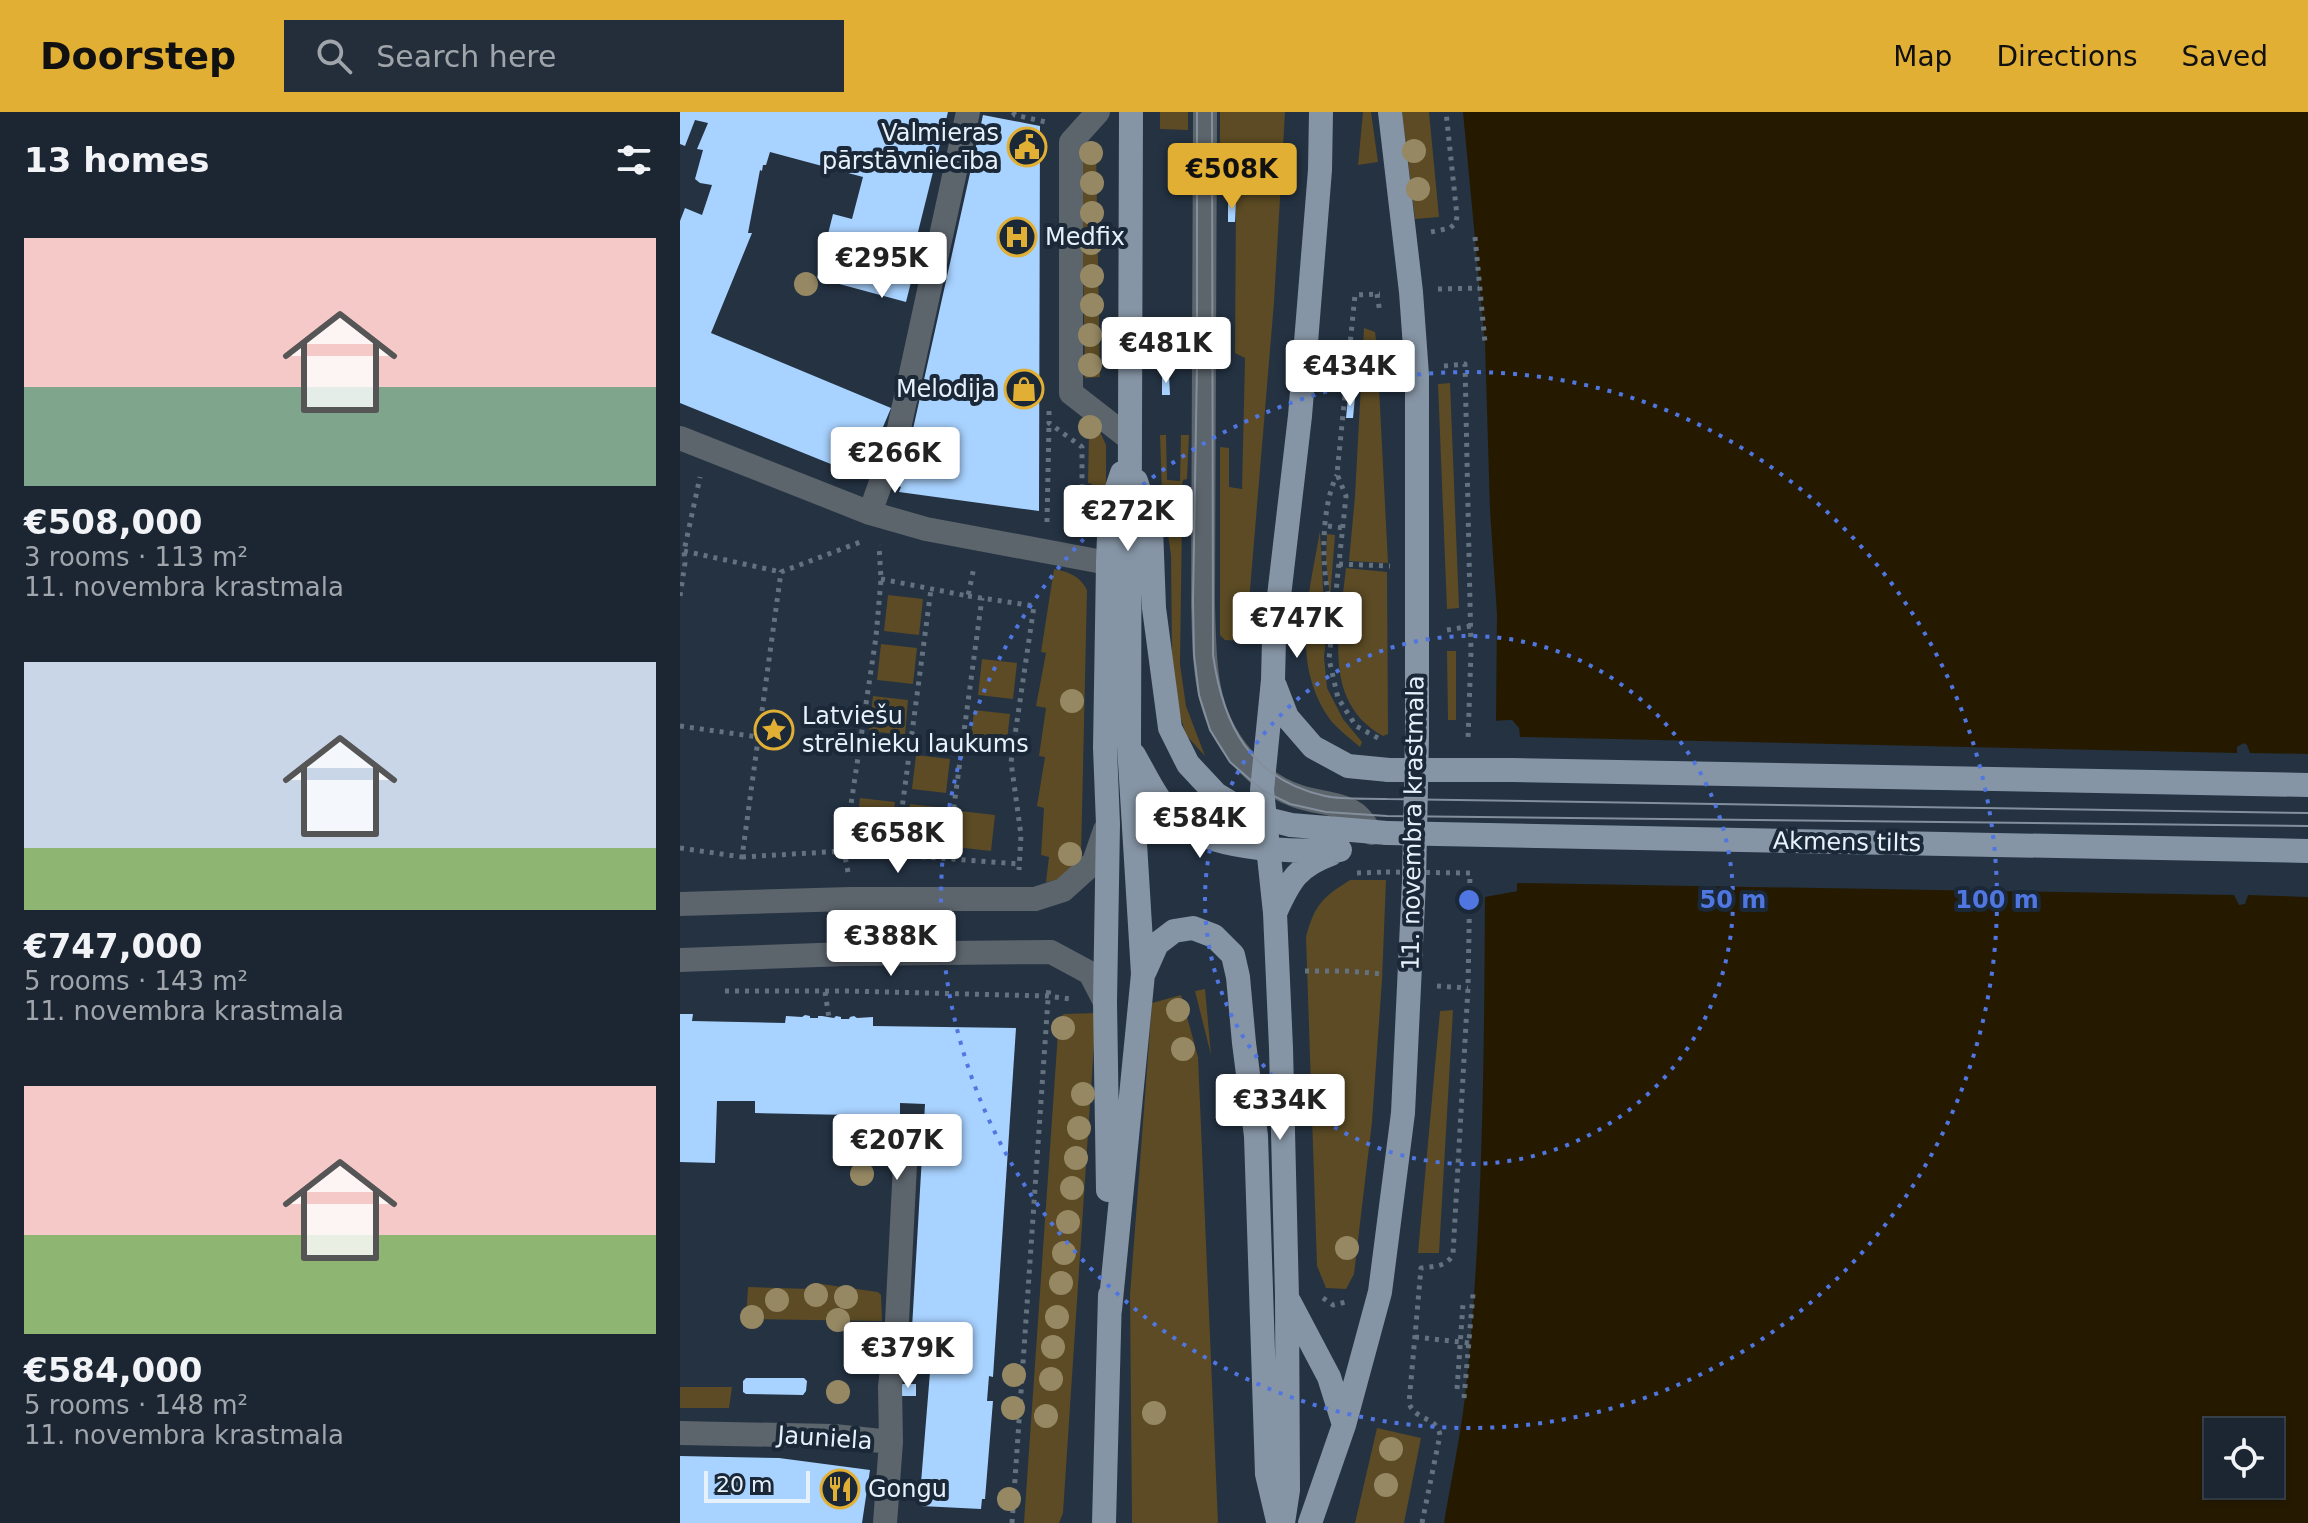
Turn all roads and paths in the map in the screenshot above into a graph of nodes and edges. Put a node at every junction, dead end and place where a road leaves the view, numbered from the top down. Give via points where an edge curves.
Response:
1 (968, 112) edge
2 (1013, 112) edge
3 (1098, 112) edge
4 (1131, 112) edge
5 (1205, 112) edge
6 (1321, 112) edge
7 (1390, 112) edge
8 (1446, 112) edge
9 (1059, 125) dead end
10 (1475, 237) dead end
11 (1429, 241) dead end
12 (1479, 288) junction
13 (1422, 290) junction
14 (1485, 343) dead end
15 (1435, 366) dead end
16 (1049, 423) dead end
17 (898, 433) tunnel mouth
18 (680, 438) edge
19 (1082, 447) dead end
20 (1130, 447) junction
21 (706, 448) junction
22 (1337, 474) junction
23 (882, 479) tunnel mouth
24 (1068, 521) dead end
25 (875, 524) junction
26 (1047, 524) dead end
27 (1328, 526) dead end
28 (1343, 528) junction
29 (684, 551) junction
30 (1108, 563) junction
31 (1339, 564) junction
32 (1391, 566) dead end
33 (781, 572) junction
34 (931, 589) dead end
35 (680, 596) edge
36 (968, 596) dead end
37 (982, 598) junction
38 (1334, 615) junction
39 (1471, 626) junction
40 (1442, 630) dead end
41 (1273, 680) junction
42 (680, 726) edge
43 (758, 737) junction
44 (1389, 745) dead end
45 (1468, 745) dead end
46 (1129, 746) junction
47 (1263, 778) junction
48 (2308, 785) edge
49 (1265, 818) junction
50 (1108, 824) junction
51 (1380, 833) junction
52 (680, 848) edge
53 (1268, 848) junction
54 (1340, 850) junction
55 (844, 851) junction
56 (2308, 851) edge
57 (896, 854) junction
58 (742, 857) junction
59 (947, 858) junction
60 (1020, 864) junction
61 (1351, 874) dead end
62 (850, 899) junction
63 (1016, 899) junction
64 (680, 904) edge
65 (1275, 913) junction
66 (847, 954) junction
67 (680, 960) edge
68 (1300, 971) dead end
69 (1143, 974) junction
70 (1387, 974) dead end
71 (1437, 986) dead end
72 (1468, 988) junction
73 (724, 991) dead end
74 (847, 991) junction
75 (825, 992) junction
76 (1105, 1002) junction
77 (829, 1018) dead end
78 (906, 1145) dead end
79 (1473, 1294) dead end
80 (1287, 1297) junction
81 (1463, 1304) dead end
82 (1110, 1310) junction
83 (1415, 1337) junction
84 (1459, 1341) junction
85 (1469, 1343) junction
86 (1457, 1389) dead end
87 (1464, 1398) dead end
88 (1344, 1425) junction
89 (680, 1433) edge
90 (891, 1442) junction
91 (1099, 1519) edge
92 (886, 1523) edge
93 (1012, 1523) edge
94 (1280, 1523) edge
95 (1310, 1523) edge
96 (1422, 1523) edge

1 - 17 street
2 - 9 path
3 - 20 street via 1071,142 1071,393
4 - 20 main road, 11. novembra krastmala
5 - 47 street via 1205,660 1220,727
6 - 41 main road, 11. novembra krastmala via 1303,391
7 - 13 main road, 11. novembra krastmala
8 - 11 path via 1456,223 1431,232
10 - 12 path
12 - 13 path
12 - 14 path
13 - 22 path via 1355,295
13 - 88 main road, 11. novembra krastmala via 1414,881 1403,1113 1380,1292
15 - 39 path via 1465,364
16 - 26 path
18 - 21 street
19 - 24 path via 1082,491
20 - 30 main road, 11. novembra krastmala via 1110,509
20 - 46 main road, 11. novembra krastmala
20 - 49 main road, 11. novembra krastmala via 1151,527 1155,620 1170,728 1188,764 1216,794
21 - 25 street
21 - 29 path
22 - 28 path via 1346,496
22 - 38 path via 1324,530 1328,600
23 - 25 street
25 - 30 street
25 - 33 path
25 - 55 path via 881,579 876,637
27 - 28 path
28 - 31 path
29 - 33 path
29 - 35 path
30 - 50 main road, 11. novembra krastmala
31 - 32 path
31 - 38 path
33 - 43 path
34 - 57 path
36 - 37 path
37 - 59 path
37 - 60 path via 1034,606 1011,762
38 - 44 path via 1329,659 1338,698 1356,726
39 - 40 path
39 - 45 path
41 - 47 main road, 11. novembra krastmala
41 - 48 main road, 11. novembra krastmala, bridge via 1287,717 1313,747 1348,766
42 - 43 path
43 - 58 path
46 - 53 main road via 1156,795 1183,825 1208,838
46 - 69 main road, 11. novembra krastmala
47 - 49 main road, 11. novembra krastmala
47 - 51 street via 1294,795 1339,805
49 - 51 main road, 11. novembra krastmala
49 - 53 main road, 11. novembra krastmala
50 - 63 street via 1094,862 1063,890
50 - 76 main road, 11. novembra krastmala
51 - 54 main road, 11. novembra krastmala
51 - 56 main road, Akmens tilts, bridge
52 - 58 path
53 - 54 main road
53 - 65 main road, 11. novembra krastmala
54 - 65 main road, 11. novembra krastmala via 1305,866 1289,883
55 - 57 path
55 - 58 path
55 - 62 path
57 - 59 path
59 - 60 path
60 - 63 path
61 - 72 path, bridge via 1470,873
62 - 63 street
62 - 64 street
65 - 80 main road, 11. novembra krastmala
66 - 67 street
66 - 74 path
66 - 76 street via 1051,952 1090,973
68 - 70 path
69 - 82 main road, 11. novembra krastmala
69 - 94 main road via 1157,944 1174,931 1193,928 1214,936 1233,955 1256,1136 1267,1474
71 - 72 path
72 - 83 path via 1453,1254 1441,1266 1421,1268
73 - 75 path
74 - 75 path
74 - 93 path via 1048,996
75 - 77 path
76 - 82 main road, 11. novembra krastmala
78 - 90 street
79 - 85 path
80 - 88 main road via 1329,1377
80 - 94 main road, 11. novembra krastmala via 1288,1490
81 - 84 path
82 - 91 main road, 11. novembra krastmala
83 - 84 path
83 - 96 path via 1409,1403 1412,1412 1439,1427 1440,1435
84 - 85 path
84 - 86 path
85 - 87 path
88 - 95 main road, 11. novembra krastmala
89 - 90 street, Jauniela
90 - 92 street, Jauniela

